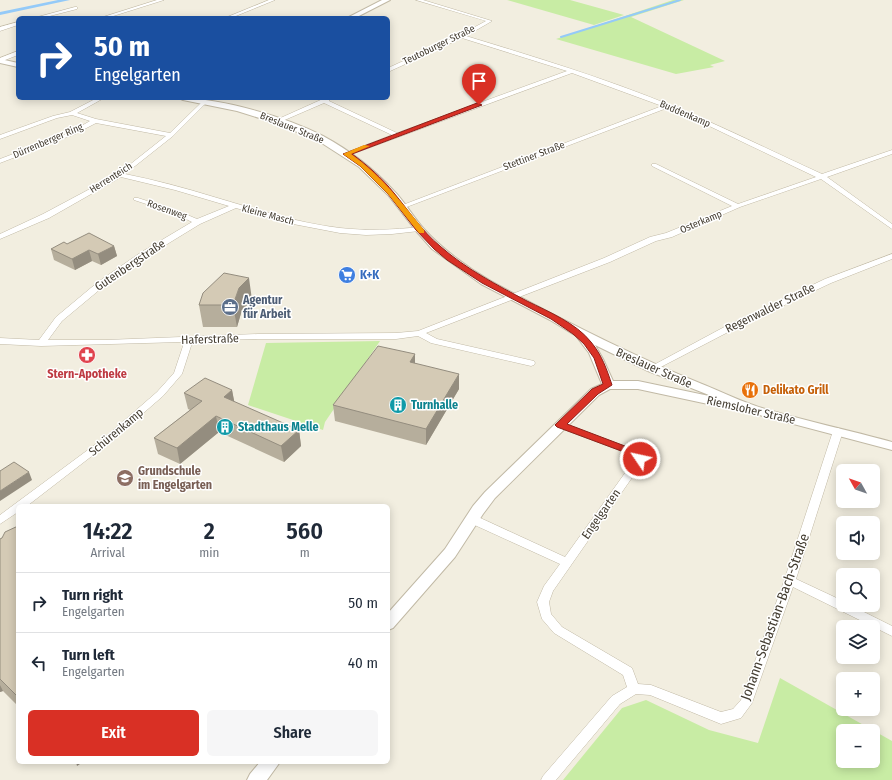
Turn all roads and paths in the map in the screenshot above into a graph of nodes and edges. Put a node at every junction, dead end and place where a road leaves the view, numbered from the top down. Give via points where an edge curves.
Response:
1 (162, 0) edge
2 (273, 0) edge
3 (387, 0) edge
4 (418, 0) edge
5 (75, 8) dead end
6 (44, 16) edge
7 (109, 16) edge
8 (232, 16) edge
9 (354, 16) edge
10 (16, 24) edge
11 (0, 29) edge
12 (462, 36) junction
13 (16, 54) edge
14 (0, 61) edge
15 (16, 65) edge
16 (390, 65) edge
17 (395, 66) junction
18 (390, 69) edge
19 (572, 71) junction
20 (97, 100) edge
21 (206, 100) edge
22 (325, 100) edge
23 (329, 100) edge
24 (667, 106) junction
25 (72, 113) junction
26 (95, 121) junction
27 (278, 121) junction
28 (172, 135) junction
29 (396, 135) junction
30 (0, 137) edge
31 (892, 152) edge
32 (347, 154) junction
33 (0, 161) edge
34 (654, 165) dead end
35 (120, 175) junction
36 (822, 177) junction
37 (136, 199) dead end
38 (234, 206) junction
39 (738, 206) junction
40 (402, 207) junction
41 (197, 222) junction
42 (892, 227) edge
43 (419, 229) junction
44 (1, 236) edge
45 (892, 256) edge
46 (512, 296) junction
47 (419, 332) junction
48 (576, 332) junction
49 (185, 340) junction
50 (0, 341) edge
51 (41, 343) junction
52 (531, 363) dead end
53 (652, 368) junction
54 (608, 385) junction
55 (756, 410) junction
56 (560, 425) junction
57 (838, 431) junction
58 (892, 446) edge
59 (23, 504) edge
60 (16, 509) edge
61 (472, 519) junction
62 (0, 520) edge
63 (567, 563) junction
64 (790, 581) junction
65 (390, 622) edge
66 (892, 631) edge
67 (634, 689) junction
68 (269, 764) edge
69 (256, 780) edge
70 (548, 780) edge

1 - 7 street
2 - 8 street
3 - 9 street
4 - 12 street, Teutoburger Straße via 490,20
5 - 6 street
10 - 11 street
12 - 17 street, Teutoburger Straße
12 - 19 street, Buddenkamp
13 - 14 street
14 - 15 street
16 - 17 street
17 - 18 street, Teutoburger Straße
19 - 24 street, Buddenkamp
19 - 29 street
20 - 25 street, Dürrenberger Ring
21 - 27 street, Breslauer Straße
21 - 28 street, Herrenteich
22 - 27 street
23 - 29 street
24 - 36 street, Buddenkamp
24 - 40 street, Stettiner Straße
25 - 26 street, Dürrenberger Ring
25 - 30 street, Dürrenberger Ring
26 - 28 street, Dürrenberger Ring
26 - 33 street, Dürrenberger Ring via 74,133
27 - 32 street, Breslauer Straße via 320,138
28 - 35 street, Herrenteich
29 - 32 street
31 - 36 street, Osterkamp
32 - 40 street, Breslauer Straße via 391,193
34 - 39 street
35 - 38 street, Kleine Masch via 172,187
35 - 44 street, Herrenteich via 46,216
36 - 39 street, Osterkamp
36 - 42 street, Buddenkamp
37 - 41 street, Rosenweg
38 - 41 street, Gutenbergstraße
38 - 43 street, Kleine Masch via 333,230 379,234
39 - 46 street, Osterkamp via 682,231 653,239 600,263
40 - 43 street, Breslauer Straße
41 - 51 street, Gutenbergstraße via 142,255 101,284 59,319
43 - 46 street, Breslauer Straße via 450,258 484,282
45 - 53 street, Regenwalder Straße via 828,281
46 - 47 street, Haferstraße
46 - 48 street, Breslauer Straße
47 - 49 street, Haferstraße via 396,336
47 - 52 street via 434,341
48 - 53 street, Breslauer Straße
48 - 54 street, Breslauer Straße via 588,342 598,358
49 - 51 street, Haferstraße
49 - 59 street, Schürenkamp via 187,346 178,374 160,394 103,443
50 - 51 street, Haferstraße
53 - 55 street, Breslauer Straße
54 - 55 street, Riemsloher Straße via 638,385
54 - 56 street via 595,392
55 - 57 street, Riemsloher Straße
56 - 61 street via 490,495
56 - 63 street, Engelgarten via 635,453 640,459
57 - 58 street, Riemsloher Straße
57 - 64 street, Johann-Sebastian-Bach-Straße
60 - 62 street, Schürenkamp
61 - 63 street
61 - 65 street via 450,553
63 - 67 street, Engelgarten via 548,589 543,602 546,616 558,630 628,672
64 - 66 street
64 - 67 street, Johann-Sebastian-Bach-Straße via 746,703 737,714 721,718 651,690
67 - 70 street via 616,700
68 - 69 street

